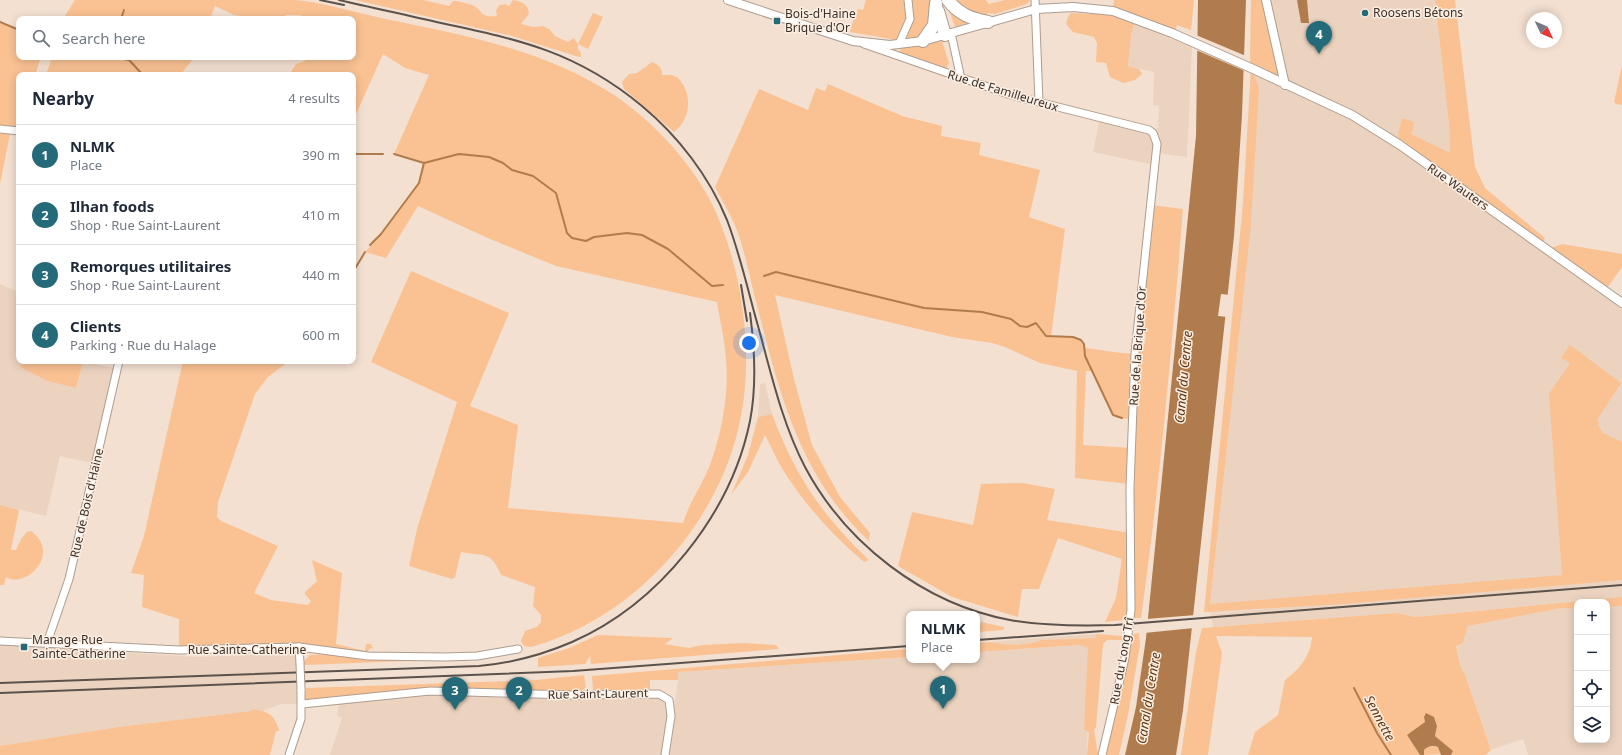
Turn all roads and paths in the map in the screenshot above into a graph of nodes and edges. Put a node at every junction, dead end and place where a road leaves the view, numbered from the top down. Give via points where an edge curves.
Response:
1 (728, 0) edge
2 (908, 0) edge
3 (1035, 0) edge
4 (1266, 0) edge
5 (941, 1) edge
6 (1036, 9) junction
7 (988, 22) junction
8 (948, 34) junction
9 (1174, 34) joint
10 (923, 41) junction
11 (860, 43) junction
12 (899, 44) junction
13 (961, 79) junction
14 (1285, 85) junction
15 (1039, 102) junction
16 (0, 129) edge
17 (1149, 130) joint
18 (16, 131) edge
19 (1622, 303) edge
20 (118, 364) edge
21 (1131, 566) joint
22 (0, 641) edge
23 (47, 643) junction
24 (299, 647) junction
25 (518, 649) dead end
26 (302, 704) junction
27 (289, 755) edge
28 (665, 755) edge
29 (1102, 755) edge

1 - 11 street, Rue de Familleureux
2 - 12 street via 910,19
3 - 6 street
4 - 14 street
5 - 7 highway via 963,14
5 - 8 highway
5 - 10 highway via 934,25
6 - 7 street, Rue de Familleureux
6 - 9 street, Rue de Familleureux via 1073,7 1113,11
6 - 15 street
7 - 8 street, Rue de Familleureux
8 - 10 street, Rue de Familleureux
8 - 13 street
9 - 14 street, Rue Wauters
10 - 12 street, Rue de Familleureux
11 - 12 street, Rue de Familleureux
11 - 13 street, Rue de Familleureux
13 - 15 street, Rue de Familleureux
14 - 19 street, Rue Wauters via 1352,115 1376,130
15 - 17 street, Rue de Familleureux
16 - 18 street
17 - 21 street, Rue de la Brique d'Or via 1157,144 1135,353 1130,487
20 - 23 street, Rue de Bois d'Haine via 70,580
21 - 29 street, Rue du Long Trî via 1131,610 1125,658
22 - 23 street, Rue Sainte-Catherine
23 - 24 street, Rue Sainte-Catherine via 179,650
24 - 25 street, Rue Sainte-Catherine via 368,656 440,657 476,656
24 - 26 street, bridge
26 - 27 street via 300,724
26 - 28 street, Rue Saint-Laurent via 430,691 571,695 659,694 669,700 671,709

